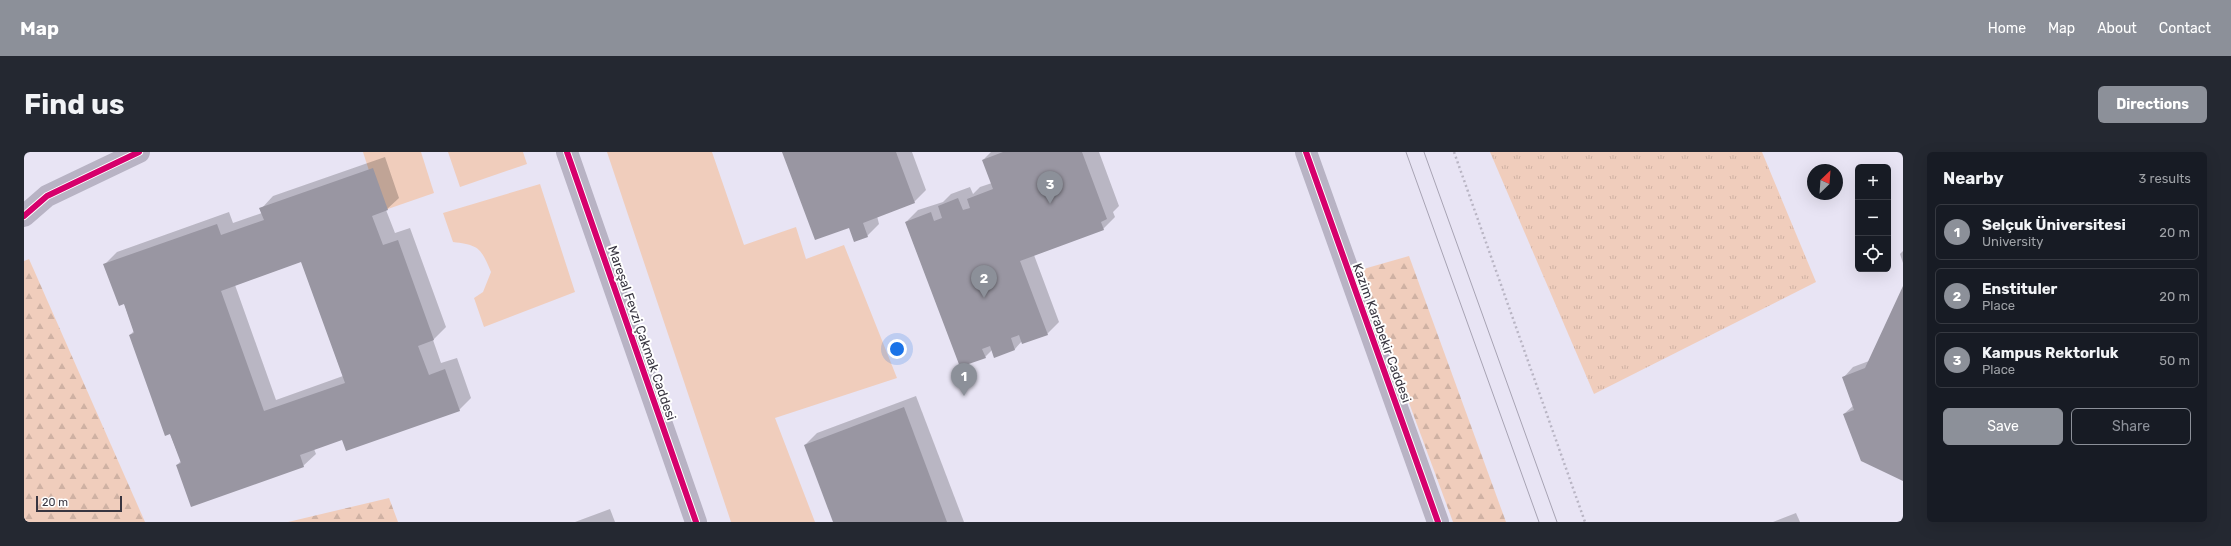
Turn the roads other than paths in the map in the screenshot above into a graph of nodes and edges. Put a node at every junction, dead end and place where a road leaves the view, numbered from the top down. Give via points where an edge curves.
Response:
1 (139, 152) edge
2 (567, 152) edge
3 (1306, 152) edge
4 (24, 216) edge
5 (696, 522) edge
6 (1438, 522) edge

1 - 4 street via 47,196
2 - 5 street, Mareşal Fevzi Çakmak Caddesi
3 - 6 street, Kazim Karabekir Caddesi

